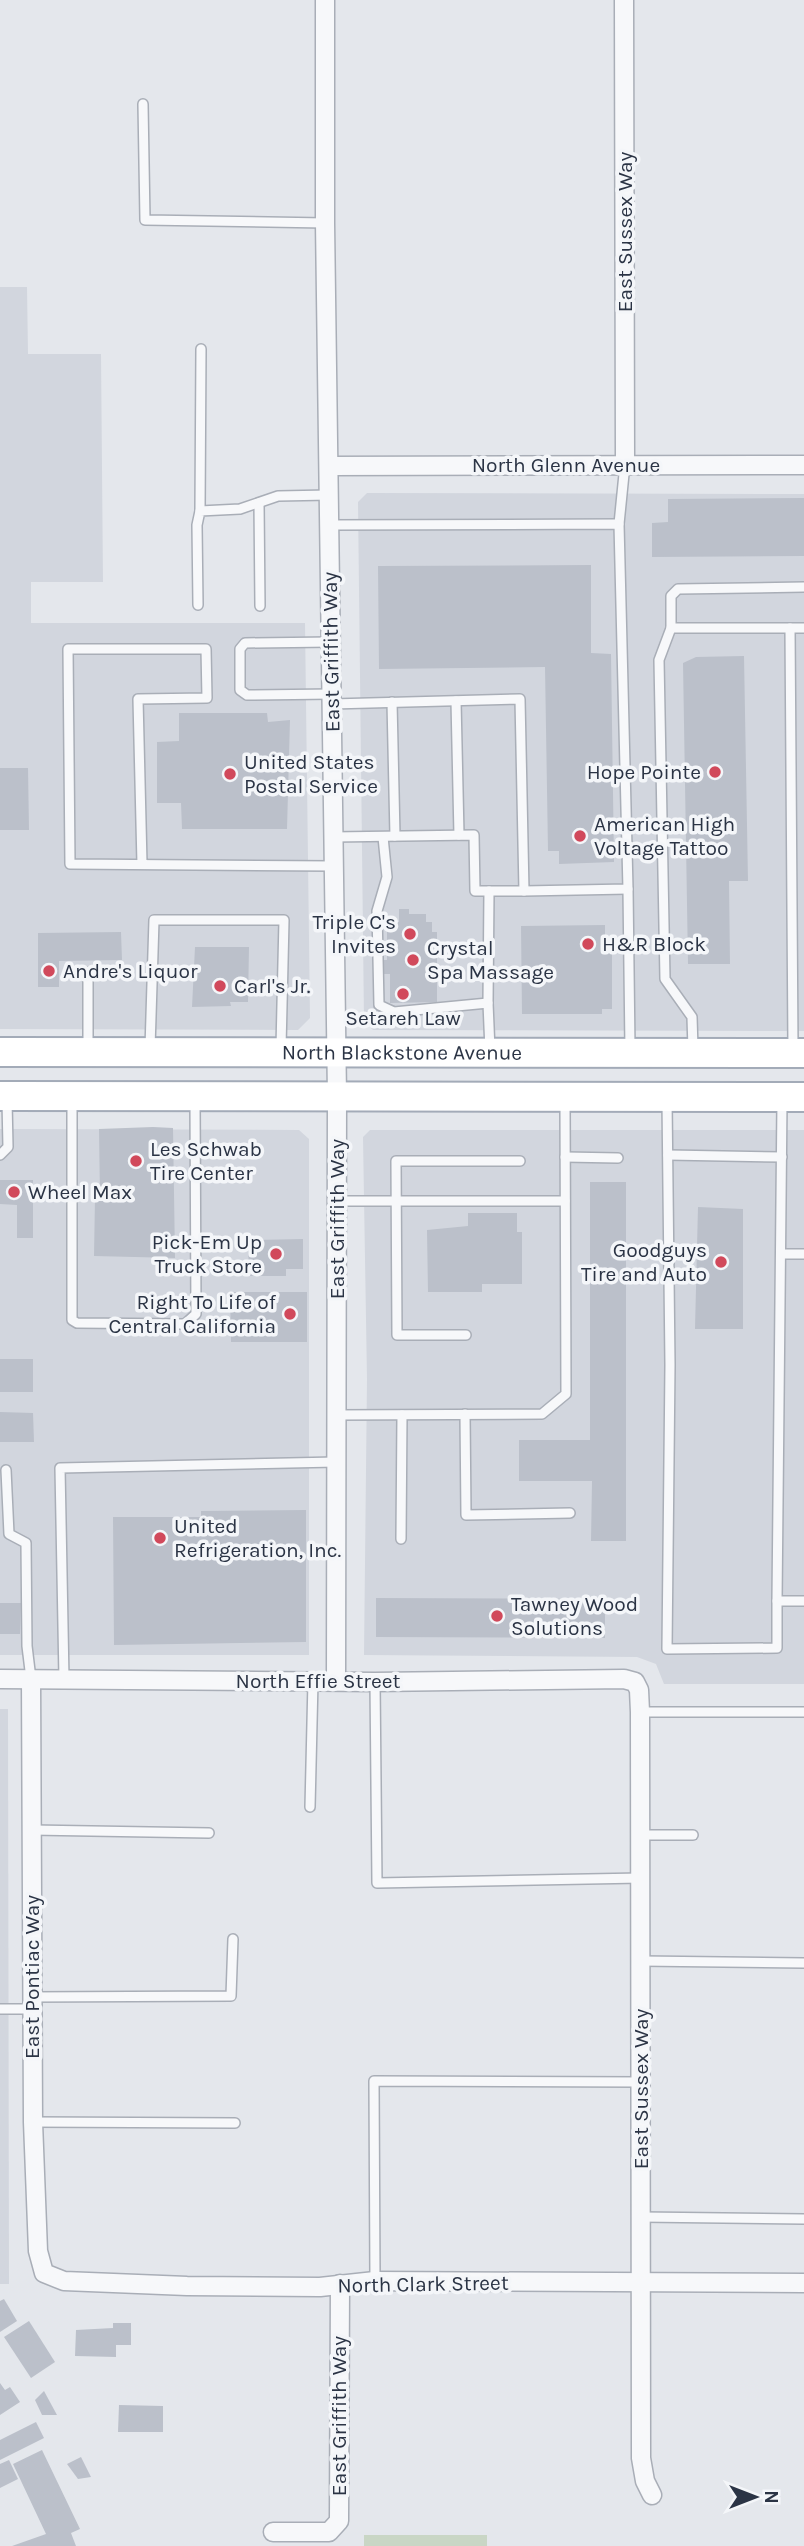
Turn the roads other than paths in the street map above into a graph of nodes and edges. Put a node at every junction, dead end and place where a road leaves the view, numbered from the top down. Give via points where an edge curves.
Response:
1 (325, 0) edge
2 (624, 0) edge
3 (143, 104) dead end
4 (324, 223) junction
5 (201, 349) dead end
6 (625, 464) junction
7 (804, 465) edge
8 (329, 466) junction
9 (329, 495) junction
10 (259, 503) junction
11 (200, 511) junction
12 (619, 524) junction
13 (330, 525) junction
14 (804, 587) edge
15 (198, 605) dead end
16 (260, 606) dead end
17 (671, 628) junction
18 (790, 628) junction
19 (804, 628) edge
20 (331, 642) junction
21 (332, 699) junction
22 (456, 701) junction
23 (392, 702) junction
24 (459, 835) junction
25 (383, 836) junction
26 (395, 836) junction
27 (333, 837) junction
28 (142, 864) junction
29 (334, 866) junction
30 (628, 890) junction
31 (489, 891) junction
32 (524, 891) junction
33 (88, 972) dead end
34 (488, 1003) junction
35 (0, 1052) edge
36 (89, 1052) junction
37 (150, 1052) junction
38 (336, 1052) junction
39 (490, 1052) junction
40 (281, 1053) junction
41 (630, 1053) junction
42 (693, 1053) junction
43 (798, 1053) edge
44 (3, 1096) edge
45 (72, 1096) junction
46 (195, 1096) junction
47 (337, 1096) junction
48 (565, 1097) junction
49 (667, 1097) junction
50 (793, 1097) edge
51 (0, 1155) edge
52 (668, 1155) junction
53 (565, 1157) junction
54 (782, 1157) junction
55 (618, 1158) dead end
56 (520, 1161) dead end
57 (337, 1201) junction
58 (396, 1201) junction
59 (565, 1201) junction
60 (781, 1254) junction
61 (804, 1254) edge
62 (466, 1335) dead end
63 (465, 1414) junction
64 (336, 1415) junction
65 (402, 1415) junction
66 (336, 1462) junction
67 (6, 1470) dead end
68 (570, 1513) dead end
69 (401, 1539) dead end
70 (777, 1601) junction
71 (804, 1601) edge
72 (0, 1679) edge
73 (31, 1679) junction
74 (64, 1679) junction
75 (313, 1681) junction
76 (336, 1681) junction
77 (375, 1682) junction
78 (635, 1682) joint
79 (640, 1712) junction
80 (804, 1712) edge
81 (310, 1807) dead end
82 (32, 1830) junction
83 (209, 1833) dead end
84 (640, 1835) junction
85 (693, 1835) dead end
86 (640, 1878) junction
87 (233, 1939) dead end
88 (641, 1961) junction
89 (804, 1963) edge
90 (32, 2003) junction
91 (0, 2009) edge
92 (640, 2082) junction
93 (33, 2122) junction
94 (235, 2123) dead end
95 (640, 2217) junction
96 (804, 2219) edge
97 (44, 2273) joint
98 (375, 2280) junction
99 (640, 2283) junction
100 (804, 2283) edge
101 (340, 2284) junction
102 (652, 2495) dead end
103 (273, 2532) dead end

1 - 4 street, East Griffith Way
2 - 6 street, East Sussex Way
3 - 4 lane via 145,220
4 - 8 street, East Griffith Way
5 - 11 lane
6 - 7 street, North Glenn Avenue
6 - 8 street, North Glenn Avenue
6 - 12 lane
8 - 9 street, East Griffith Way
9 - 10 lane via 278,496
9 - 13 street, East Griffith Way
10 - 11 lane
10 - 16 lane
11 - 15 lane
12 - 13 lane
12 - 30 lane
13 - 20 street, East Griffith Way
14 - 17 lane via 678,589 671,596
17 - 18 lane
17 - 42 lane via 659,660 665,979 692,1017
18 - 19 lane
18 - 43 lane
20 - 21 street, East Griffith Way
20 - 21 lane via 245,643 240,649 240,690 247,695
21 - 23 lane
21 - 27 street, East Griffith Way
22 - 23 lane
22 - 24 lane
22 - 32 lane via 520,699
23 - 26 lane
24 - 26 lane
24 - 31 lane via 474,835 475,891
25 - 26 lane
25 - 27 lane
25 - 34 lane via 387,887 377,911 379,1005 394,1012
27 - 29 street, East Griffith Way
28 - 28 lane via 70,864 68,649 206,649 207,698 138,699
28 - 29 lane
29 - 38 street, East Griffith Way
30 - 32 lane
30 - 41 lane
31 - 32 lane
31 - 34 lane
33 - 36 lane
34 - 39 lane
35 - 36 main road, North Blackstone Avenue
36 - 37 main road, North Blackstone Avenue
37 - 40 main road, North Blackstone Avenue
37 - 40 lane via 154,920 284,920
38 - 39 main road, North Blackstone Avenue
38 - 40 main road, North Blackstone Avenue
38 - 47 street, East Griffith Way
39 - 41 main road, North Blackstone Avenue
41 - 42 main road, North Blackstone Avenue
42 - 43 main road, North Blackstone Avenue
44 - 45 main road, North Blackstone Avenue
44 - 51 lane via 8,1147
45 - 46 main road, North Blackstone Avenue
45 - 46 lane via 72,1320 185,1324 196,1314
46 - 47 main road, North Blackstone Avenue
47 - 48 main road, North Blackstone Avenue
47 - 57 street, East Griffith Way
48 - 49 main road, North Blackstone Avenue
48 - 53 lane
49 - 50 main road, North Blackstone Avenue
49 - 52 lane
50 - 54 lane
52 - 54 lane
52 - 70 lane via 667,1649 777,1648
53 - 55 lane
53 - 59 lane
54 - 60 lane
56 - 58 lane via 396,1161
57 - 58 lane
57 - 64 street, East Griffith Way
58 - 59 lane
58 - 62 lane via 397,1335
59 - 63 lane via 566,1394 542,1414
60 - 61 lane
60 - 70 lane
63 - 65 lane
63 - 68 lane via 466,1515
64 - 65 lane
64 - 66 street, East Griffith Way
65 - 69 lane
66 - 74 lane via 60,1468
66 - 76 street, East Griffith Way
67 - 73 lane via 9,1534 26,1543
70 - 71 lane
72 - 73 street, North Effie Street
73 - 74 street, North Effie Street
73 - 82 street, East Pontiac Way
74 - 75 street, North Effie Street
75 - 76 street, North Effie Street
75 - 81 lane
76 - 77 street, North Effie Street
77 - 78 street, North Effie Street
77 - 86 lane via 377,1883
78 - 79 street, East Sussex Way
79 - 80 lane
79 - 84 street, East Sussex Way
82 - 83 lane
82 - 90 street, East Pontiac Way
84 - 85 lane
84 - 86 street, East Sussex Way
86 - 88 street, East Sussex Way
87 - 90 lane via 231,1996
88 - 89 lane
88 - 92 street, East Sussex Way
90 - 91 lane
90 - 93 street, East Pontiac Way
92 - 95 street, East Sussex Way
92 - 98 lane via 374,2081
93 - 94 lane
93 - 97 street, East Pontiac Way via 38,2251
95 - 96 lane
95 - 99 street, East Sussex Way
97 - 101 street, North Clark Street via 64,2281 187,2286
98 - 99 street, North Clark Street
98 - 101 street, North Clark Street
99 - 100 street, North Clark Street
99 - 102 street, East Sussex Way via 640,2458
101 - 103 street, East Griffith Way via 339,2521 329,2532

